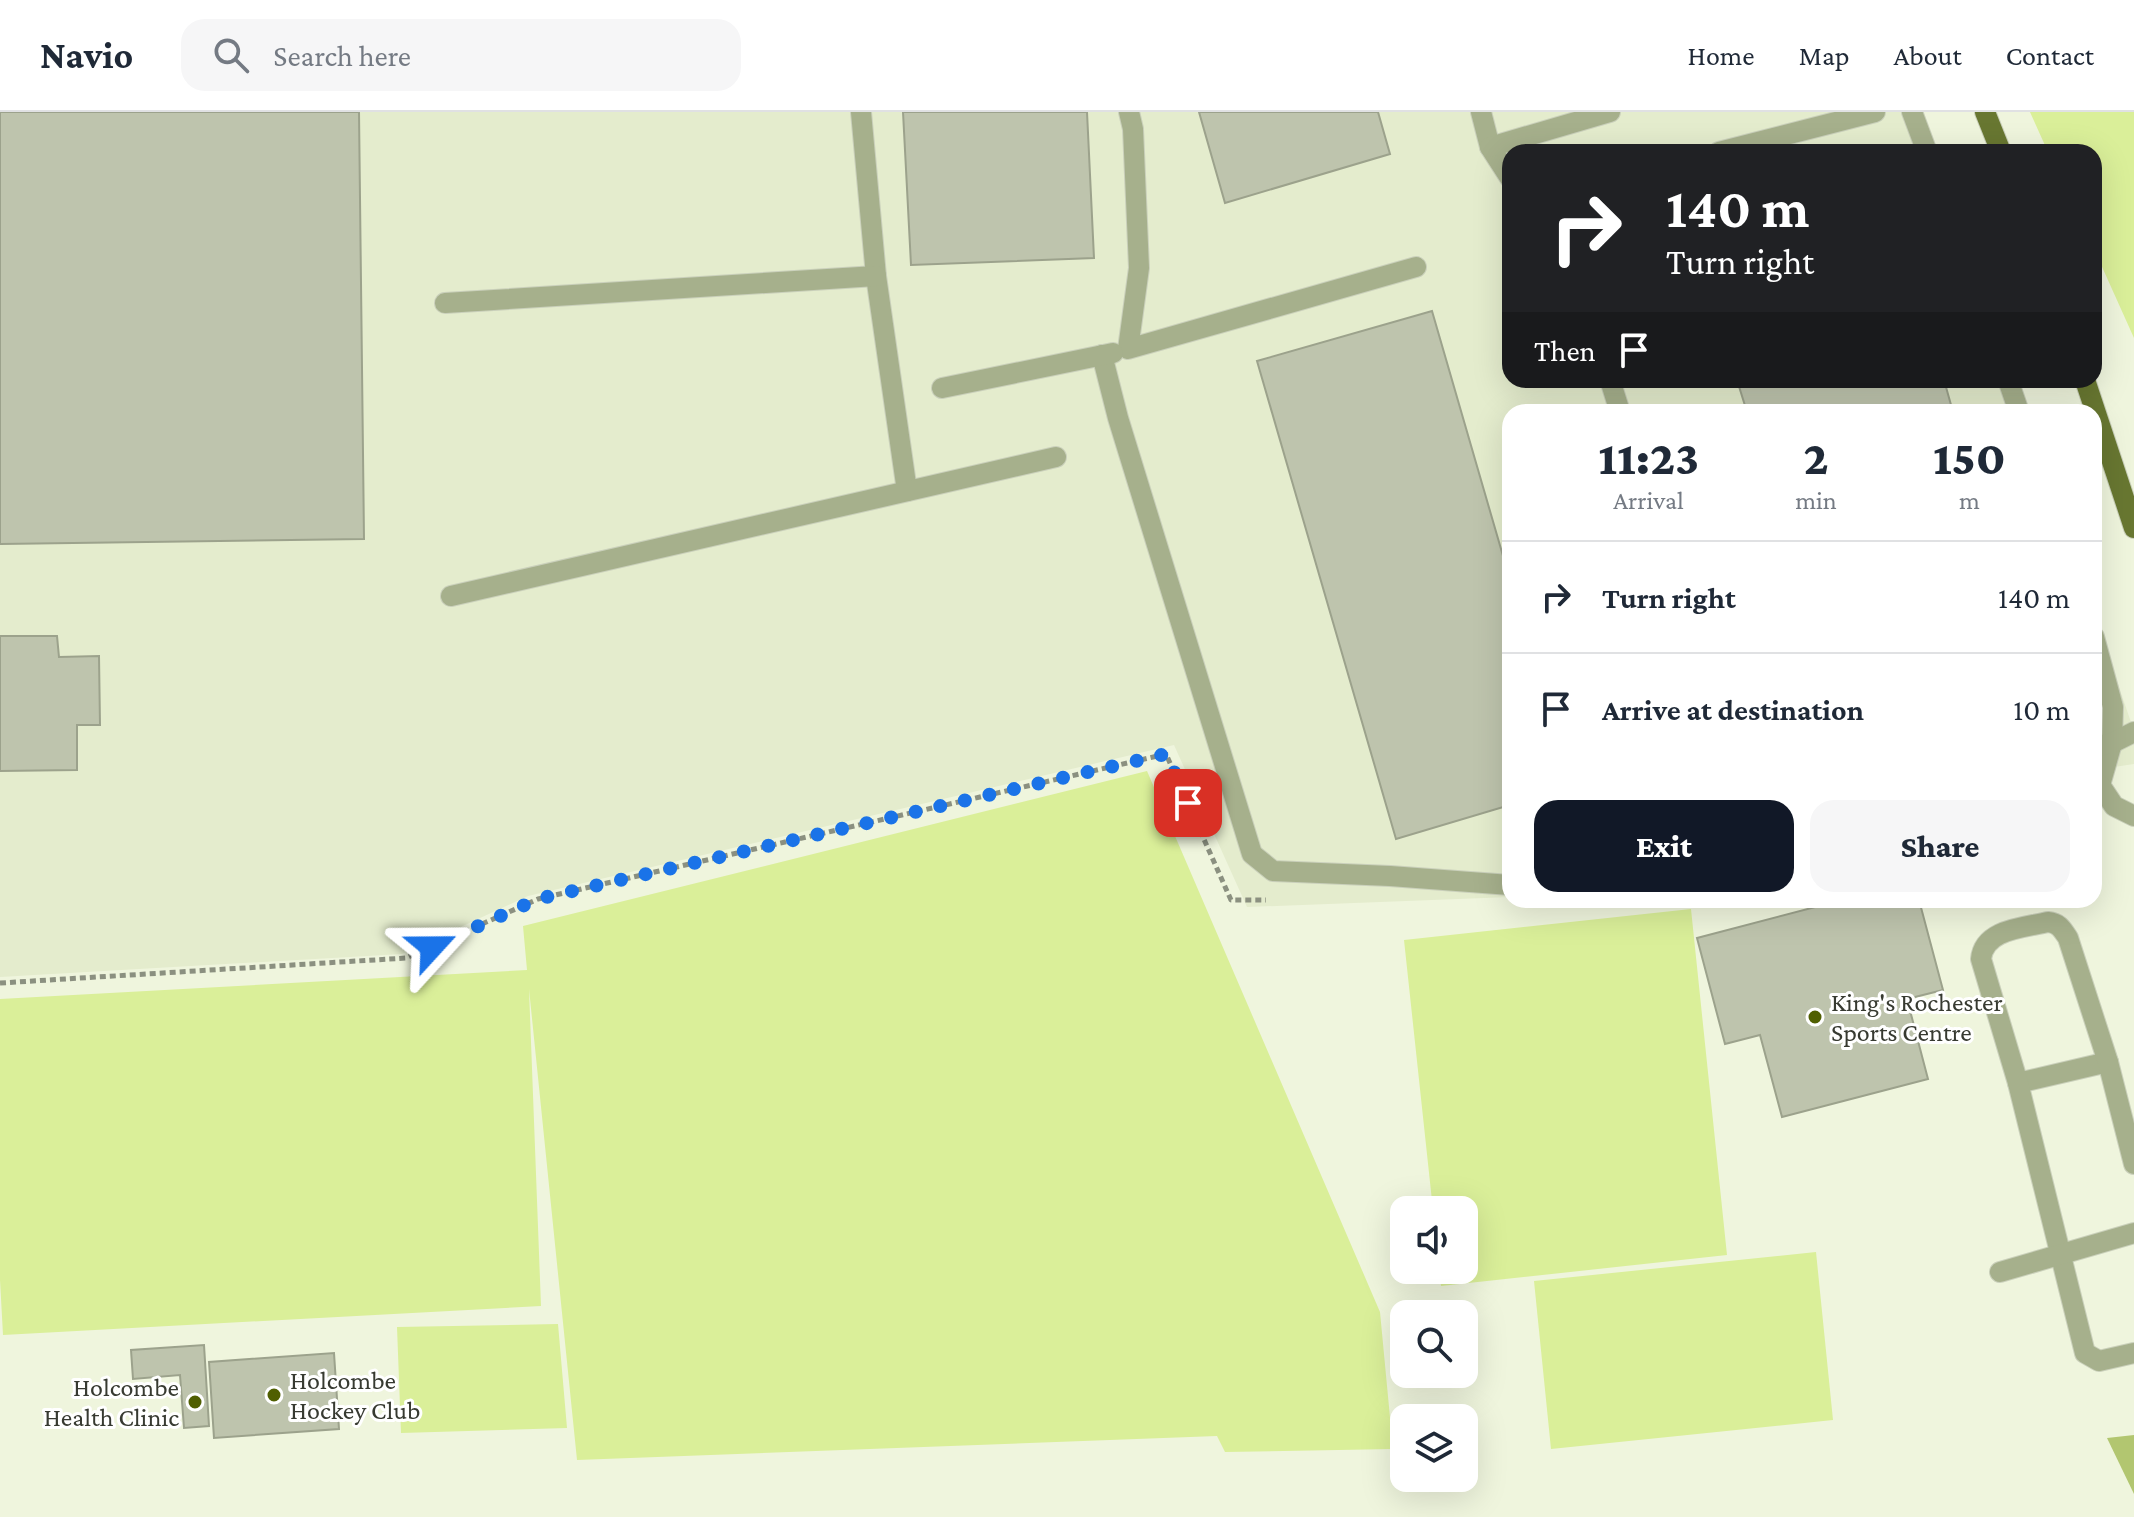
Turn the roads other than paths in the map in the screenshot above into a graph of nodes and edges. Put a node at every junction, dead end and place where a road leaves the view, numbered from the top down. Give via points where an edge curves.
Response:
1 (861, 112) edge
2 (1129, 112) edge
3 (1481, 112) edge
4 (1610, 112) edge
5 (1875, 112) edge
6 (1912, 112) edge
7 (1985, 112) edge
8 (1750, 144) edge
9 (1924, 144) edge
10 (1998, 144) edge
11 (1490, 147) junction
12 (1502, 166) edge
13 (1416, 267) dead end
14 (876, 276) junction
15 (445, 303) dead end
16 (1128, 349) junction
17 (1102, 355) junction
18 (942, 388) dead end
19 (2102, 431) edge
20 (1056, 457) dead end
21 (907, 491) junction
22 (2134, 528) edge
23 (451, 596) dead end
24 (2102, 666) edge
25 (2134, 732) edge
26 (2103, 745) edge
27 (2102, 790) edge
28 (2134, 816) edge
29 (1502, 884) edge
30 (2108, 1062) junction
31 (2018, 1083) junction
32 (2134, 1164) edge
33 (2134, 1233) edge
34 (2060, 1253) junction
35 (2000, 1272) dead end
36 (2134, 1353) edge

1 - 14 lane
2 - 16 lane via 1139,268
3 - 11 lane
4 - 11 lane
5 - 8 lane
6 - 9 lane
7 - 10 main road
11 - 12 lane
13 - 16 lane
14 - 15 lane
14 - 21 lane
16 - 17 lane
17 - 18 lane
17 - 29 lane via 1252,854 1273,871
19 - 22 main road
20 - 21 lane
21 - 23 lane
24 - 26 lane via 2113,707
25 - 26 lane
27 - 28 lane via 2114,806
30 - 31 lane
30 - 31 lane via 2068,938 2055,922 2048,922 1994,936 1982,949
30 - 32 lane
31 - 34 lane
33 - 34 lane
34 - 35 lane
34 - 36 lane via 2085,1353 2099,1361

